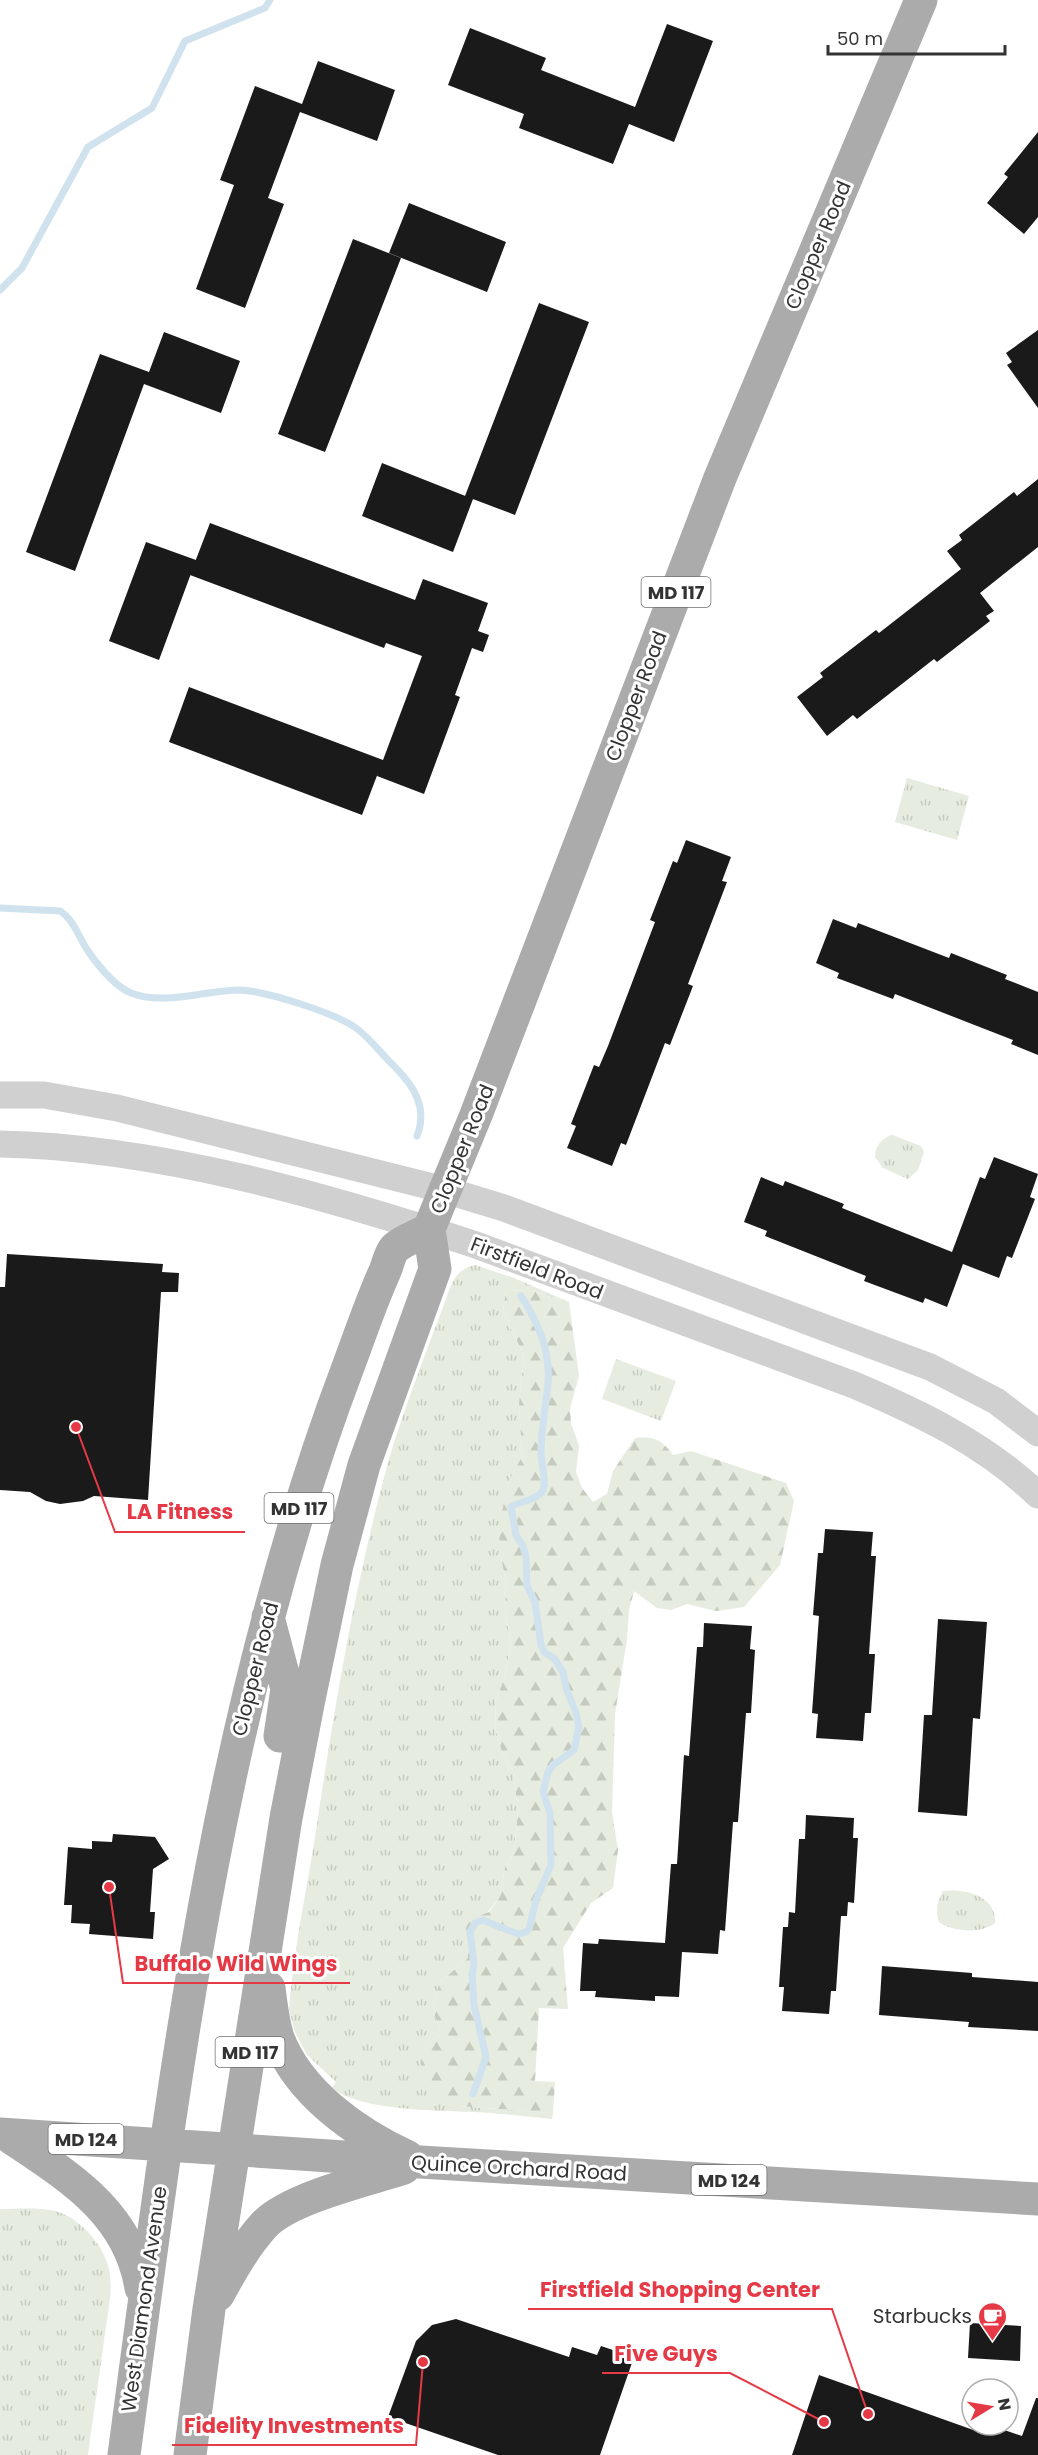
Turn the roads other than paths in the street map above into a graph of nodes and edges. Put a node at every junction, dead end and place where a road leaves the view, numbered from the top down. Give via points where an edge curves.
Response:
1 (921, 0) edge
2 (0, 1080) edge
3 (0, 1095) edge
4 (44, 1095) junction
5 (0, 1144) edge
6 (445, 1190) junction
7 (429, 1229) junction
8 (1038, 1433) edge
9 (1038, 1495) edge
10 (268, 1615) junction
11 (286, 1818) junction
12 (266, 1954) junction
13 (4, 2134) edge
14 (165, 2144) junction
15 (234, 2150) junction
16 (420, 2162) junction
17 (1038, 2199) edge
18 (209, 2309) junction
19 (142, 2316) junction
20 (124, 2455) edge
21 (190, 2455) edge

1 - 6 main road, Clopper Road / MD 117 via 720,478
2 - 4 street
3 - 4 street
4 - 6 street via 117,1108
5 - 7 street, Firstfield Road via 86,1150 162,1162 275,1186
6 - 7 main road, Clopper Road / MD 117
6 - 8 street via 504,1208 930,1367 996,1401
7 - 9 street, Firstfield Road via 908,1408 972,1443
7 - 10 main road, Clopper Road / MD 117 via 395,1248 382,1278 333,1407
7 - 11 main road, Clopper Road / MD 117 via 435,1269 364,1465 337,1565
10 - 11 main road via 287,1689 279,1744
10 - 14 main road, Clopper Road / MD 117 via 221,1814
11 - 12 main road, Clopper Road / MD 117
12 - 15 main road, Clopper Road / MD 117
12 - 16 main road via 278,2037 297,2070 320,2097 355,2127
13 - 14 main road, Quince Orchard Road / MD 124
13 - 19 main road via 63,2173 118,2226 139,2272
14 - 15 main road, Quince Orchard Road / MD 124
14 - 19 main road, West Diamond Avenue / MD 117
15 - 16 main road, Quince Orchard Road / MD 124
15 - 18 main road, MD 117
16 - 17 main road, Quince Orchard Road / MD 124
16 - 18 main road via 297,2203 279,2213 264,2225 242,2254
18 - 21 main road, MD 117
19 - 20 main road, West Diamond Avenue / MD 117

